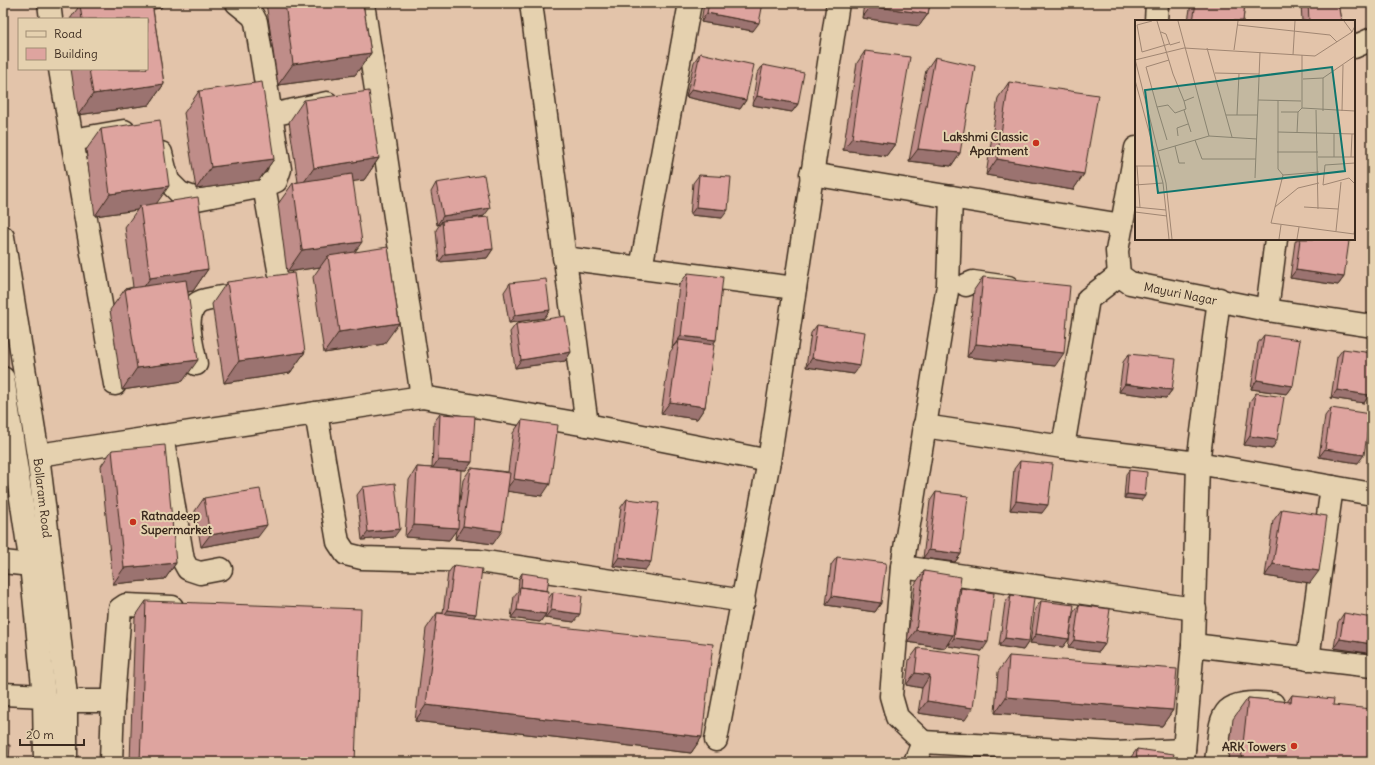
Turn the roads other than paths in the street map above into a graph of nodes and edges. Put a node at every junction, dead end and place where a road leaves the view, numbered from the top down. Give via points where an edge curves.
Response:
1 (49, 3) edge
2 (237, 3) edge
3 (363, 3) edge
4 (531, 3) edge
5 (690, 3) edge
6 (838, 3) edge
7 (1157, 3) edge
8 (51, 18) edge
9 (1156, 20) edge
10 (1372, 39) edge
11 (1355, 47) edge
12 (60, 70) edge
13 (349, 98) edge
14 (271, 116) junction
15 (72, 140) junction
16 (1135, 154) edge
17 (811, 174) junction
18 (264, 186) junction
19 (952, 197) junction
20 (1122, 225) junction
21 (3, 236) edge
22 (1276, 240) edge
23 (564, 258) junction
24 (641, 268) junction
25 (1119, 276) junction
26 (966, 285) dead end
27 (282, 288) junction
28 (795, 288) junction
29 (1028, 290) edge
30 (1219, 299) junction
31 (1267, 310) junction
32 (289, 325) edge
33 (1372, 326) edge
34 (196, 364) edge
35 (3, 378) edge
36 (115, 384) dead end
37 (422, 397) junction
38 (316, 413) junction
39 (587, 425) junction
40 (924, 426) junction
41 (162, 436) junction
42 (1063, 447) junction
43 (38, 455) junction
44 (769, 461) junction
45 (1198, 463) junction
46 (1332, 487) junction
47 (1372, 494) edge
48 (3, 562) edge
49 (31, 565) junction
50 (902, 567) junction
51 (221, 569) dead end
52 (744, 601) junction
53 (192, 608) edge
54 (1195, 609) junction
55 (1193, 645) junction
56 (1308, 659) junction
57 (1372, 666) edge
58 (3, 694) edge
59 (44, 696) junction
60 (66, 701) junction
61 (113, 701) junction
62 (1292, 706) edge
63 (716, 740) dead end
64 (923, 742) junction
65 (1183, 756) edge
66 (45, 762) edge
67 (66, 762) edge
68 (111, 762) edge
69 (915, 762) edge
70 (1216, 762) edge

1 - 8 street
2 - 14 street via 253,16 256,22
3 - 37 street
4 - 23 street
5 - 24 street
6 - 17 street
7 - 9 street
10 - 11 street
12 - 15 street
13 - 14 street
14 - 18 street via 280,169 276,180
15 - 18 street via 136,129 149,134 159,144 168,181 180,193 197,198
15 - 36 street
16 - 20 street
17 - 19 street
17 - 28 street
18 - 27 street
19 - 20 street
19 - 40 street via 948,285
20 - 25 street via 1117,251
21 - 43 street, Bollaram Road
22 - 31 street
23 - 24 street
23 - 39 street
24 - 28 street
25 - 30 street, Mayuri Nagar via 1130,283
25 - 42 street via 1078,298
26 - 29 street via 973,282
27 - 32 street
27 - 34 street via 201,301 192,308 188,322
28 - 44 street
30 - 31 street, Mayuri Nagar
30 - 45 street
31 - 33 street, Mayuri Nagar
35 - 49 street, Bollaram Road
37 - 38 street
37 - 39 street
38 - 41 street
38 - 52 street via 338,542 346,554 362,558 479,561
39 - 44 street
40 - 42 street
40 - 50 street
41 - 43 street
41 - 51 street via 183,560 188,569 200,572
42 - 45 street
43 - 60 street, Bollaram Road
44 - 52 street
45 - 46 street
45 - 54 street
46 - 47 street
46 - 56 street
48 - 49 street
49 - 59 street, Bollaram Road
50 - 54 street
50 - 64 street via 891,696 897,716
52 - 63 street
53 - 61 street via 126,605 120,609
54 - 55 street
55 - 56 street
55 - 65 street
56 - 57 street
58 - 59 street
59 - 66 street, Bollaram Road
60 - 61 street
60 - 67 street, Bollaram Road
61 - 68 street
62 - 70 street via 1253,702 1233,706 1222,716
64 - 65 street
64 - 69 street

